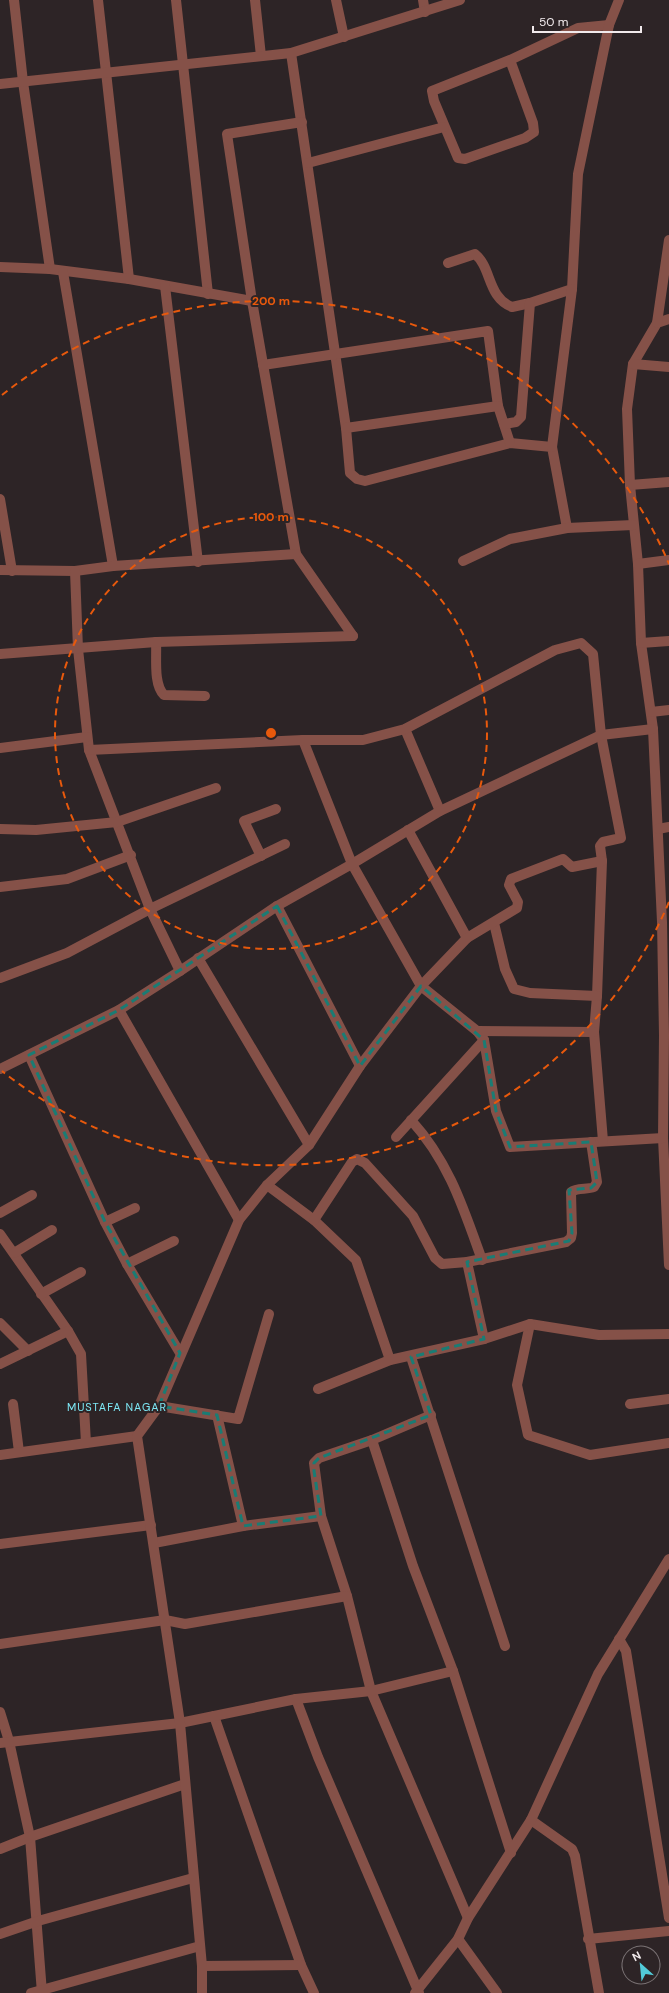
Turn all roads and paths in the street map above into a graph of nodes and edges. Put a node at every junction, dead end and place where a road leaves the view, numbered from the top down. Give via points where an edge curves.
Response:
1 (14, 0) edge
2 (98, 0) edge
3 (176, 0) edge
4 (255, 0) edge
5 (336, 0) edge
6 (422, 0) edge
7 (460, 0) edge
8 (619, 0) edge
9 (425, 12) junction
10 (609, 25) junction
11 (344, 38) junction
12 (292, 53) junction
13 (261, 56) junction
14 (510, 60) junction
15 (183, 64) junction
16 (105, 72) junction
17 (23, 82) junction
18 (0, 84) edge
19 (302, 122) junction
20 (444, 127) junction
21 (308, 163) junction
22 (669, 240) edge
23 (448, 263) dead end
24 (0, 267) edge
25 (50, 269) junction
26 (63, 272) junction
27 (129, 279) junction
28 (165, 286) junction
29 (572, 289) junction
30 (208, 294) junction
31 (252, 301) junction
32 (530, 303) junction
33 (669, 319) edge
34 (657, 323) junction
35 (334, 354) junction
36 (633, 364) junction
37 (263, 365) junction
38 (669, 367) edge
39 (498, 406) junction
40 (504, 424) junction
41 (346, 428) junction
42 (510, 443) junction
43 (552, 447) junction
44 (669, 482) edge
45 (630, 485) junction
46 (0, 499) edge
47 (633, 525) junction
48 (566, 528) junction
49 (296, 554) junction
50 (669, 560) edge
51 (463, 561) dead end
52 (198, 562) junction
53 (638, 564) junction
54 (113, 566) junction
55 (0, 570) edge
56 (75, 571) junction
57 (12, 572) junction
58 (669, 641) edge
59 (156, 642) junction
60 (641, 643) junction
61 (78, 649) junction
62 (0, 654) edge
63 (205, 696) dead end
64 (669, 710) edge
65 (651, 712) junction
66 (405, 729) junction
67 (653, 729) junction
68 (601, 735) junction
69 (87, 736) junction
70 (303, 740) junction
71 (0, 748) edge
72 (89, 750) junction
73 (216, 788) dead end
74 (276, 809) dead end
75 (440, 811) junction
76 (118, 822) junction
77 (669, 827) edge
78 (0, 829) edge
79 (658, 829) junction
80 (408, 830) junction
81 (285, 844) dead end
82 (131, 855) junction
83 (261, 856) junction
84 (602, 860) junction
85 (352, 864) junction
86 (664, 883) edge
87 (0, 887) edge
88 (277, 906) junction
89 (150, 909) junction
90 (665, 922) edge
91 (494, 923) junction
92 (468, 938) junction
93 (198, 958) junction
94 (180, 971) junction
95 (0, 978) edge
96 (666, 981) edge
97 (421, 986) junction
98 (597, 996) junction
99 (119, 1010) junction
100 (477, 1031) junction
101 (594, 1032) junction
102 (484, 1040) junction
103 (29, 1055) junction
104 (666, 1063) edge
105 (360, 1066) junction
106 (0, 1069) edge
107 (412, 1120) junction
108 (396, 1137) dead end
109 (663, 1138) junction
110 (603, 1141) junction
111 (591, 1142) junction
112 (309, 1145) junction
113 (267, 1185) junction
114 (32, 1195) dead end
115 (135, 1208) dead end
116 (0, 1213) edge
117 (239, 1220) junction
118 (314, 1220) junction
119 (105, 1222) junction
120 (52, 1230) dead end
121 (0, 1234) edge
122 (174, 1241) dead end
123 (14, 1253) junction
124 (482, 1260) junction
125 (467, 1262) junction
126 (127, 1264) junction
127 (669, 1265) edge
128 (80, 1272) dead end
129 (41, 1294) junction
130 (269, 1314) dead end
131 (0, 1323) edge
132 (530, 1324) junction
133 (68, 1331) junction
134 (669, 1334) edge
135 (484, 1339) junction
136 (28, 1351) junction
137 (180, 1353) junction
138 (411, 1357) junction
139 (390, 1360) junction
140 (0, 1364) edge
141 (318, 1389) dead end
142 (669, 1399) edge
143 (13, 1404) dead end
144 (630, 1404) dead end
145 (159, 1406) junction
146 (217, 1415) junction
147 (431, 1415) junction
148 (137, 1436) junction
149 (372, 1440) junction
150 (86, 1443) junction
151 (669, 1443) edge
152 (19, 1452) junction
153 (0, 1454) edge
154 (321, 1516) junction
155 (152, 1525) junction
156 (243, 1526) junction
157 (154, 1543) junction
158 (0, 1544) edge
159 (669, 1559) edge
160 (347, 1596) junction
161 (165, 1620) junction
162 (619, 1639) junction
163 (0, 1644) edge
164 (505, 1646) dead end
165 (453, 1671) junction
166 (370, 1690) junction
167 (296, 1699) junction
168 (0, 1712) edge
169 (214, 1716) junction
170 (180, 1723) junction
171 (4, 1742) edge
172 (185, 1784) junction
173 (532, 1820) junction
174 (30, 1836) junction
175 (0, 1849) edge
176 (511, 1853) junction
177 (193, 1878) junction
178 (468, 1918) junction
179 (669, 1918) edge
180 (38, 1921) junction
181 (669, 1930) edge
182 (0, 1934) edge
183 (458, 1938) junction
184 (588, 1939) junction
185 (200, 1946) junction
186 (301, 1965) junction
187 (202, 1966) junction
188 (42, 1992) edge
189 (417, 1992) edge
190 (32, 1993) edge
191 (202, 1993) edge
192 (314, 1993) edge
193 (497, 1993) edge
194 (599, 1993) edge

1 - 17 street
2 - 16 street
3 - 15 street
4 - 13 street
5 - 11 street
6 - 9 street
7 - 9 street
8 - 10 street
9 - 11 street
10 - 14 street via 578,28
10 - 29 street via 578,174
11 - 12 street
12 - 13 street
12 - 19 street
13 - 15 street
14 - 20 street via 432,91 431,95
14 - 20 street via 534,132 465,159 455,155
15 - 16 street
15 - 30 street
16 - 17 street
16 - 27 street
17 - 18 street
17 - 25 street
19 - 21 street
19 - 31 street via 227,134
20 - 21 street
21 - 35 street
22 - 34 street
23 - 32 street via 475,254 498,298 512,307
24 - 25 street
25 - 26 street
26 - 27 street
26 - 54 street
27 - 28 street
28 - 30 street
28 - 52 street
29 - 32 street
29 - 43 street
30 - 31 street
31 - 37 street
32 - 40 street via 521,417 516,422
33 - 34 street
34 - 36 street
35 - 37 street
35 - 39 street via 488,331
35 - 41 street
36 - 38 street
36 - 45 street via 627,409
37 - 49 street
39 - 40 street
39 - 41 street
40 - 42 street
41 - 42 street via 350,473 357,479 366,481
42 - 43 street
43 - 48 street
44 - 45 street
45 - 47 street
46 - 57 street
47 - 48 street
47 - 53 street
48 - 51 street via 510,538
49 - 52 street
49 - 59 street via 353,636
50 - 53 street
52 - 54 street
53 - 60 street
54 - 56 street
55 - 57 street
56 - 57 street
56 - 61 street
58 - 60 street
59 - 61 street
59 - 63 street via 158,681 164,695
60 - 65 street
61 - 62 street
61 - 69 street
64 - 65 street
65 - 67 street
66 - 68 street via 555,650 581,643 593,654
66 - 70 street via 364,740
66 - 75 street
67 - 68 street
67 - 79 street
68 - 75 street
68 - 84 street via 621,838 603,842 600,846
69 - 71 street
69 - 72 street
70 - 72 street
70 - 85 street
72 - 76 street
73 - 76 street
74 - 83 street via 244,821
75 - 80 street
76 - 78 street via 36,830
76 - 82 street
77 - 79 street
79 - 86 street
80 - 85 street
80 - 92 street
81 - 83 street
82 - 87 street via 67,878
82 - 89 street
83 - 89 street
84 - 91 street via 572,867 563,859 511,879 509,885 519,905
84 - 98 street
85 - 88 street
85 - 97 street
86 - 90 street
88 - 93 street
88 - 105 street
89 - 94 street
89 - 95 street via 67,953
90 - 96 street
91 - 92 street
91 - 98 street via 505,969 514,989 530,993
92 - 97 street
93 - 94 street
93 - 112 street
94 - 99 street
96 - 104 street
97 - 100 street
97 - 105 street
98 - 101 street
99 - 103 street
99 - 117 street
100 - 101 street
100 - 102 street
101 - 110 street
102 - 107 street
102 - 111 street via 496,1111 510,1147
103 - 106 street
103 - 119 street
104 - 109 street
105 - 112 street
107 - 108 street
107 - 124 street via 440,1156 459,1196
109 - 110 street
109 - 127 street
110 - 111 street
111 - 124 street via 597,1182 594,1187 571,1192 571,1238 556,1244
112 - 113 street
113 - 117 street
113 - 118 street
114 - 116 street
115 - 119 street
117 - 137 street
118 - 125 street via 352,1162 360,1159 413,1216 435,1258 442,1264
118 - 139 street via 356,1260
119 - 126 street
120 - 123 street
121 - 123 street
122 - 126 street
123 - 129 street
124 - 125 street
125 - 135 street
126 - 137 street
128 - 129 street
129 - 133 street
130 - 146 street via 238,1419
131 - 136 street
132 - 134 street via 599,1335
132 - 135 street
132 - 151 street via 517,1386 528,1435 590,1456
133 - 136 street
133 - 150 street via 81,1354
135 - 138 street
136 - 140 street
137 - 145 street
138 - 139 street
138 - 147 street
139 - 141 street
142 - 144 street
143 - 152 street
145 - 146 street
145 - 148 street
146 - 156 street
147 - 149 street
147 - 164 street via 469,1541
148 - 150 street
148 - 155 street
149 - 154 street via 319,1458 314,1463
149 - 165 street via 413,1566
150 - 152 street
152 - 153 street
154 - 156 street
154 - 160 street
155 - 157 street
155 - 158 street
156 - 157 street
157 - 161 street
159 - 162 street
160 - 161 street via 185,1624
160 - 166 street
161 - 163 street
161 - 170 street
162 - 173 street via 598,1674
162 - 179 street via 626,1651
165 - 166 street
165 - 176 street
166 - 167 street
166 - 178 street
167 - 169 street
167 - 189 street
168 - 171 street
169 - 170 street
169 - 186 street
170 - 171 street
170 - 172 street
171 - 174 street
172 - 174 street
172 - 177 street
173 - 176 street
173 - 184 street via 572,1849
174 - 175 street
174 - 180 street
176 - 178 street
177 - 180 street
177 - 185 street
178 - 183 street
180 - 182 street
180 - 188 street
181 - 184 street
183 - 189 street
183 - 193 street
184 - 194 street
185 - 187 street
185 - 188 street
186 - 187 street
186 - 192 street
187 - 191 street
188 - 190 street

